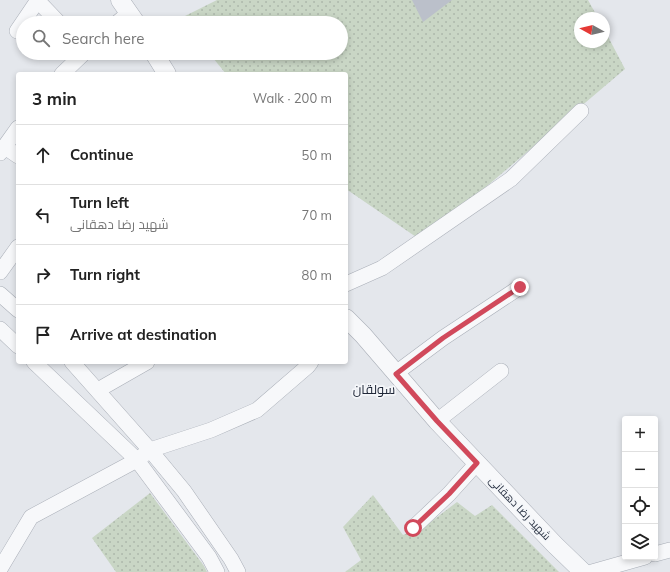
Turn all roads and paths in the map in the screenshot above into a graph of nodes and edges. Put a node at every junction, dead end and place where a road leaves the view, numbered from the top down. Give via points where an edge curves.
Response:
1 (38, 0) edge
2 (28, 16) edge
3 (53, 16) edge
4 (77, 60) edge
5 (64, 72) edge
6 (581, 112) dead end
7 (16, 131) edge
8 (2, 150) edge
9 (16, 155) edge
10 (16, 250) edge
11 (0, 272) edge
12 (348, 283) edge
13 (520, 287) dead end
14 (0, 294) edge
15 (16, 308) edge
16 (348, 320) edge
17 (0, 329) edge
18 (16, 344) edge
19 (36, 364) edge
20 (74, 364) edge
21 (143, 364) edge
22 (309, 364) edge
23 (501, 371) dead end
24 (396, 374) junction
25 (98, 390) junction
26 (437, 421) junction
27 (150, 450) junction
28 (137, 460) junction
29 (477, 463) junction
30 (413, 528) dead end
31 (670, 550) edge
32 (658, 553) edge
33 (634, 560) edge
34 (0, 569) edge
35 (217, 572) edge
36 (238, 572) edge
37 (583, 572) edge
38 (592, 572) edge

1 - 2 street
1 - 3 street
4 - 5 street
6 - 12 street via 511,179 382,268
7 - 8 street
8 - 9 street
10 - 11 street
13 - 24 street via 443,338
14 - 15 street
16 - 24 street, شهید رضا دهقانی
17 - 18 street
19 - 28 street
20 - 25 street
21 - 25 street
22 - 27 street via 257,410 211,430
23 - 26 street
24 - 26 street, شهید رضا دهقانی
25 - 27 street
26 - 29 street, شهید رضا دهقانی
27 - 28 street
27 - 36 street via 184,491
28 - 34 street via 31,517
28 - 35 street via 209,557
29 - 30 street
29 - 37 street, شهید رضا دهقانی
31 - 32 street
33 - 38 street

